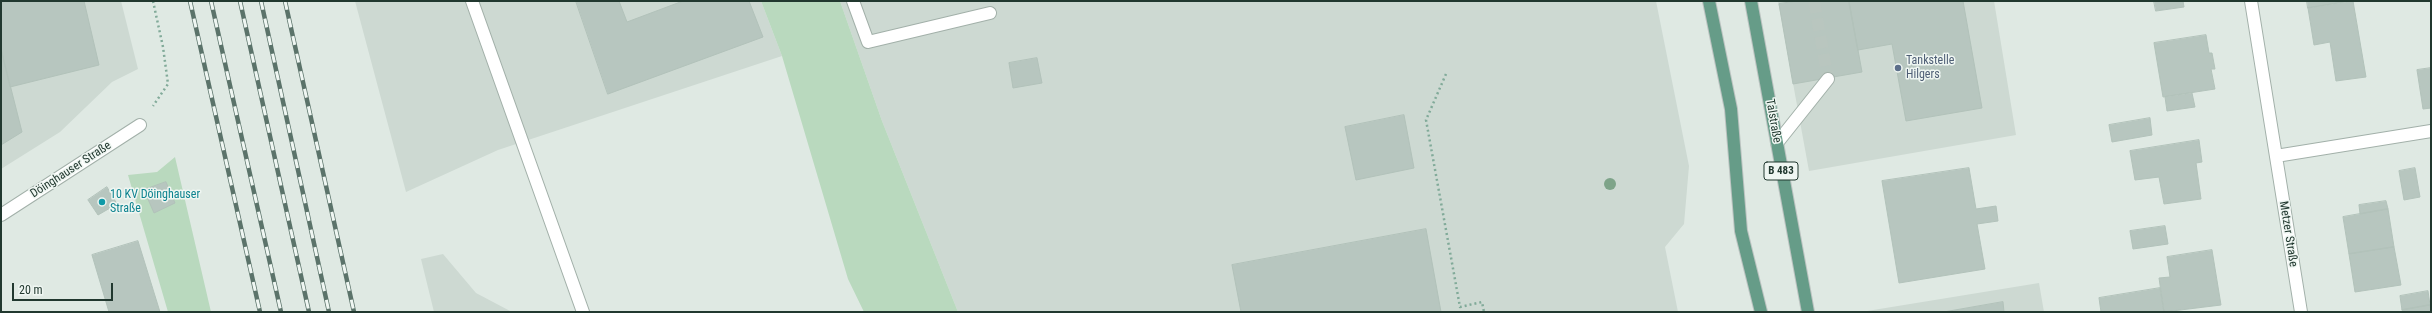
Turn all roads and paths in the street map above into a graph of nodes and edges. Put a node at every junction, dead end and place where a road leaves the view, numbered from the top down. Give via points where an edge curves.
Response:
1 (153, 1) edge
2 (472, 1) edge
3 (853, 1) edge
4 (1709, 1) edge
5 (1751, 1) edge
6 (2251, 1) edge
7 (990, 12) dead end
8 (1446, 74) dead end
9 (1828, 79) dead end
10 (140, 125) joint
11 (2431, 131) edge
12 (1776, 144) junction
13 (2276, 156) junction
14 (1, 215) edge
15 (582, 312) edge
16 (1484, 312) edge
17 (1761, 312) edge
18 (1808, 312) edge
19 (2301, 312) edge

1 - 10 path via 168,84
2 - 15 street
3 - 7 street via 868,42
4 - 17 main road via 1731,109 1742,230
5 - 12 main road, Talstraße / B 483
6 - 13 street, Metzer Straße
8 - 16 path via 1426,120 1460,307 1482,302
9 - 12 street
10 - 14 street, Döinghauser Straße
11 - 13 street
12 - 18 main road, Talstraße / B 483
13 - 19 street, Metzer Straße

